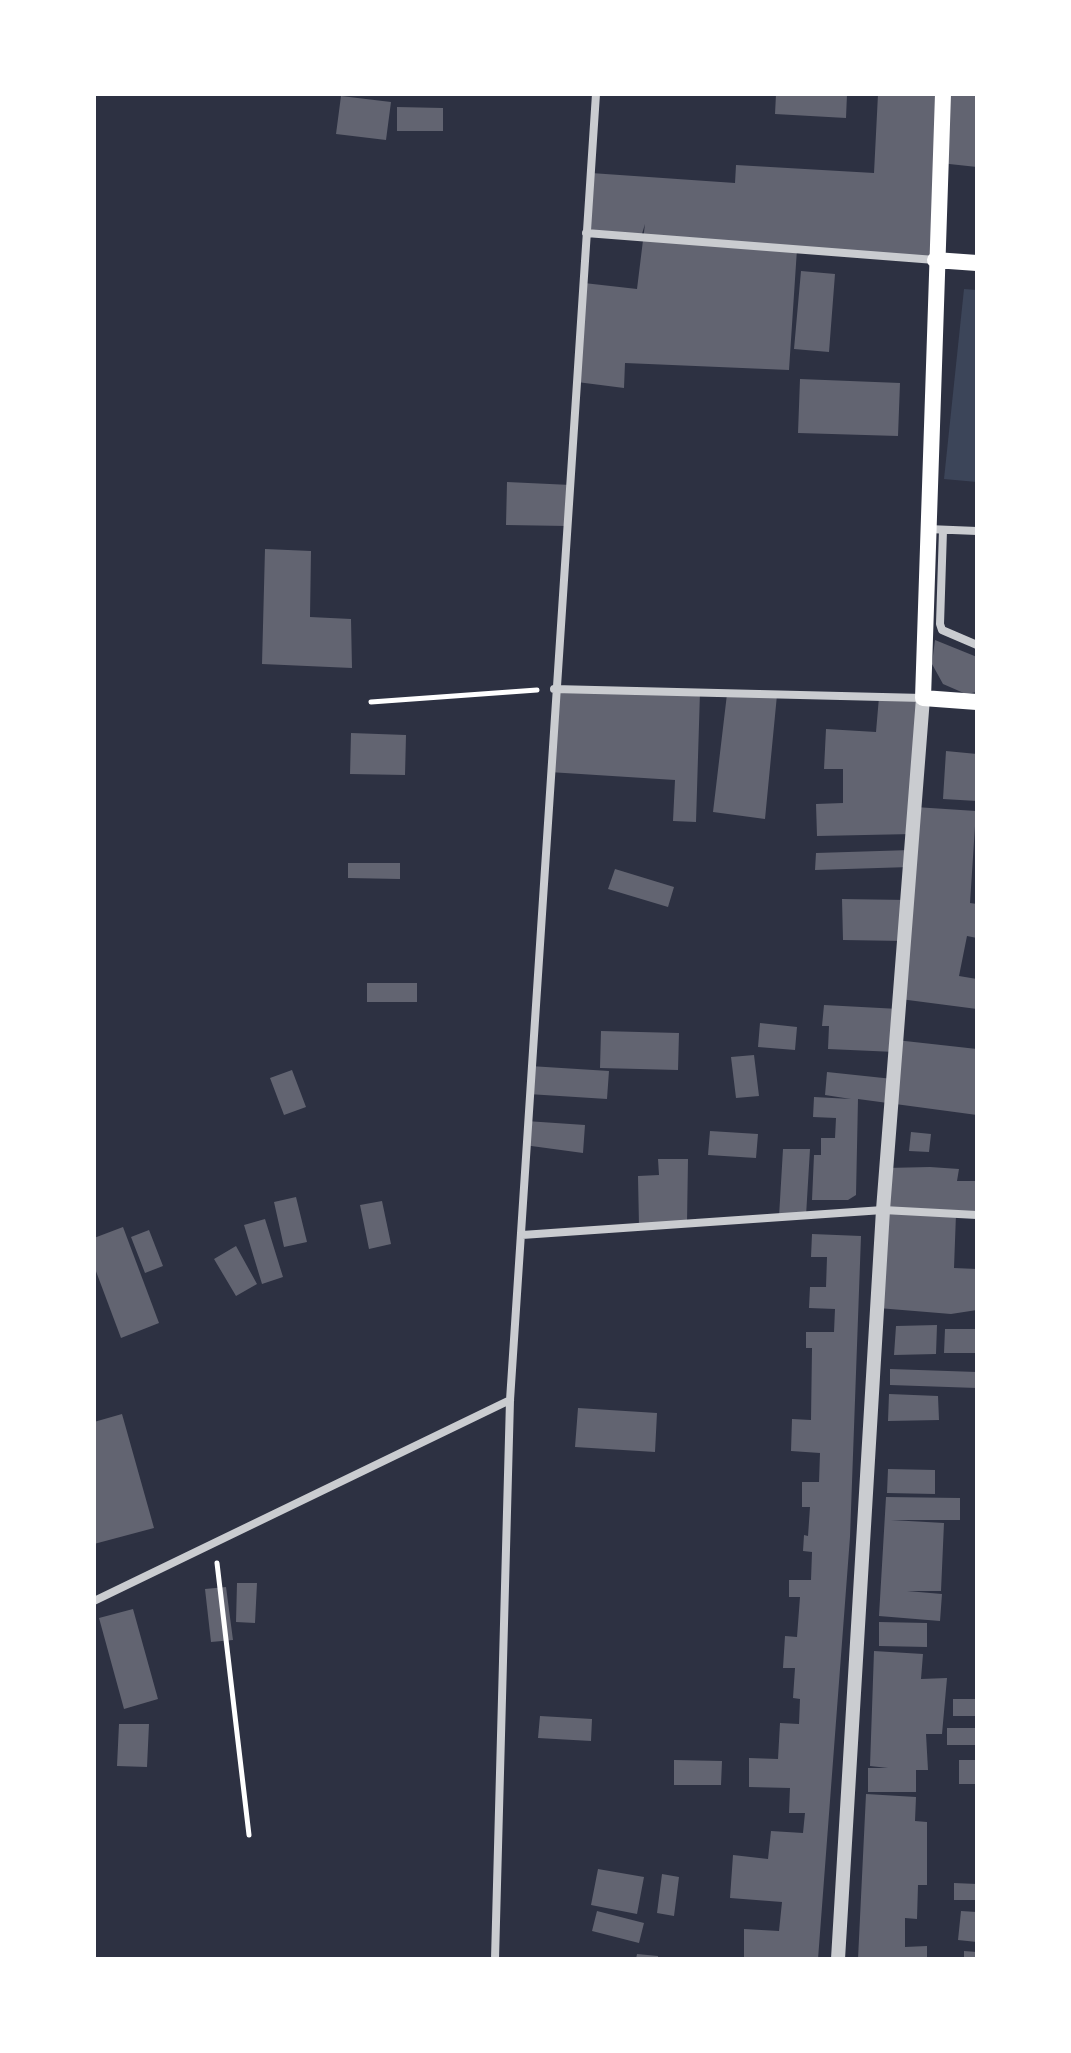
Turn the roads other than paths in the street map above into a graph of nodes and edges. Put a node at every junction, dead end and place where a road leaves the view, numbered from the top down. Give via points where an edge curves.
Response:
1 (596, 94) edge
2 (943, 94) edge
3 (586, 233) junction
4 (935, 260) junction
5 (977, 263) edge
6 (936, 529) junction
7 (977, 531) edge
8 (977, 645) edge
9 (554, 689) junction
10 (923, 698) junction
11 (977, 702) edge
12 (883, 1210) junction
13 (977, 1215) edge
14 (522, 1235) junction
15 (510, 1400) junction
16 (94, 1601) edge
17 (495, 1959) edge
18 (838, 1959) edge

1 - 3 street
2 - 4 main road
3 - 4 street
3 - 9 street
4 - 5 main road
4 - 6 main road
6 - 7 street
6 - 8 street via 942,630
6 - 10 main road
9 - 10 street
9 - 14 street
10 - 11 main road
10 - 12 street
12 - 13 street
12 - 14 street
12 - 18 street
14 - 15 street
15 - 16 street
15 - 17 street

